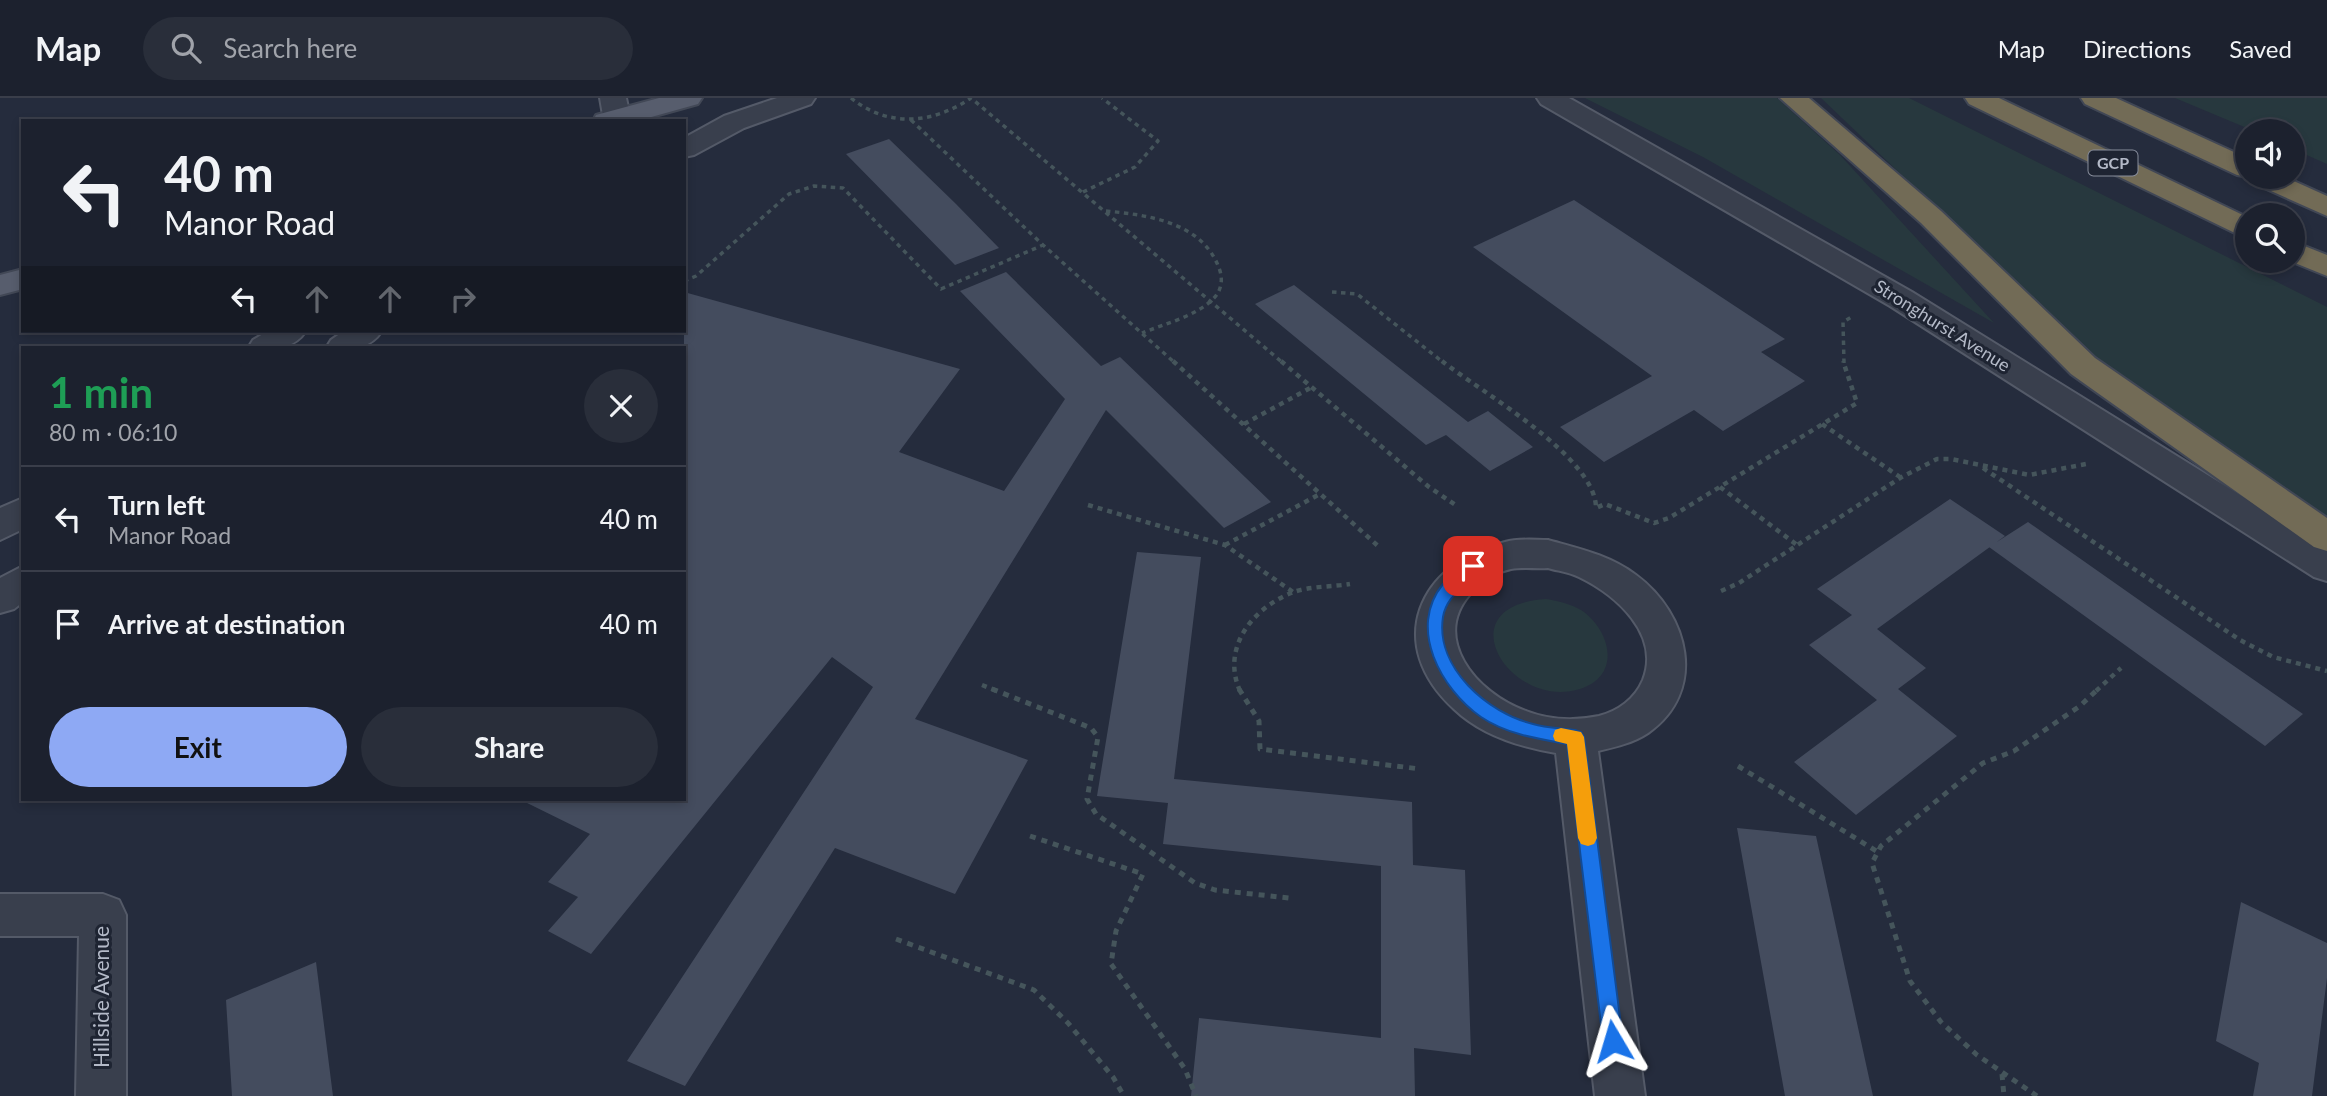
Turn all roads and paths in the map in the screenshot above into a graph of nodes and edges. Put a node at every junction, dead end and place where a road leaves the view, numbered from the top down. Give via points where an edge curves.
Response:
1 (689, 98) edge
2 (802, 98) edge
3 (851, 98) edge
4 (1102, 98) edge
5 (1550, 98) edge
6 (1793, 98) edge
7 (1978, 98) edge
8 (2094, 98) edge
9 (613, 116) edge
10 (910, 120) junction
11 (686, 148) edge
12 (2235, 163) edge
13 (2289, 189) edge
14 (1083, 192) junction
15 (2324, 205) edge
16 (1105, 211) junction
17 (2235, 222) edge
18 (1044, 245) junction
19 (2305, 256) edge
20 (2327, 267) edge
21 (21, 280) edge
22 (686, 280) edge
23 (0, 285) edge
24 (1332, 292) dead end
25 (1212, 301) junction
26 (1861, 312) dead end
27 (287, 333) edge
28 (363, 333) edge
29 (1142, 333) junction
30 (267, 346) edge
31 (345, 346) edge
32 (1312, 387) junction
33 (1244, 424) junction
34 (1822, 424) junction
35 (2091, 463) dead end
36 (1979, 465) junction
37 (1900, 478) junction
38 (1720, 487) junction
39 (1320, 494) junction
40 (1088, 505) dead end
41 (1457, 506) dead end
42 (21, 512) edge
43 (0, 526) edge
44 (2327, 537) edge
45 (1225, 545) junction
46 (1797, 545) junction
47 (1378, 546) dead end
48 (2327, 567) edge
49 (21, 582) edge
50 (1350, 584) dead end
51 (1721, 591) dead end
52 (1293, 592) junction
53 (0, 598) edge
54 (2121, 668) dead end
55 (2327, 671) edge
56 (982, 685) dead end
57 (1575, 737) junction
58 (1738, 766) dead end
59 (1420, 769) dead end
60 (1030, 836) dead end
61 (1878, 852) junction
62 (1289, 898) dead end
63 (0, 915) edge
64 (896, 939) dead end
65 (2002, 1073) junction
66 (101, 1096) edge
67 (1124, 1096) edge
68 (1196, 1096) edge
69 (1620, 1096) edge
70 (2004, 1096) edge
71 (2037, 1096) edge

1 - 9 main road
2 - 11 street via 734,122
3 - 10 path via 861,109 879,116
4 - 14 path via 1158,141 1145,159 1124,175
5 - 48 street, Stronghurst Avenue via 1901,299
6 - 44 highway via 1931,216 2083,366
7 - 17 highway, GCP
8 - 12 highway
10 - 14 path via 935,116 971,98
10 - 18 path
13 - 15 highway
14 - 16 path
16 - 25 path
16 - 25 path via 1150,216 1199,239 1211,252 1222,280
18 - 22 path via 941,289 843,188 814,186 789,194
18 - 29 path
19 - 20 highway
21 - 23 main road
24 - 38 path via 1356,294 1463,378 1539,430 1585,476 1596,496 1596,508 1605,503 1654,523
25 - 29 path
25 - 32 path
26 - 34 path via 1843,322 1845,372 1857,403
27 - 30 street
28 - 31 street
29 - 33 path
32 - 33 path
32 - 41 path via 1429,488
33 - 39 path
34 - 37 path
34 - 38 path
35 - 36 path via 2029,475
36 - 37 path via 1937,460
36 - 55 path via 2240,640 2273,657
37 - 46 path
38 - 46 path
39 - 45 path
39 - 47 path
40 - 45 path
42 - 43 street
45 - 52 path
46 - 51 path
49 - 53 street
50 - 52 path
52 - 59 path via 1268,606 1241,632 1234,662 1238,688 1259,720 1260,749
54 - 61 path via 2080,706 2014,751 1983,763
56 - 62 path via 1091,728 1098,737 1087,799 1096,814 1128,837 1195,883 1215,890
57 - 57 street via 1530,731 1488,713 1456,684 1438,650 1435,617 1448,588 1473,566 1508,555 1548,554 1588,564 1625,585 1652,614 1667,647 1666,680 1654,700 1617,730
57 - 69 street
58 - 61 path
60 - 68 path via 1143,874 1115,936 1109,953 1111,964 1185,1069
61 - 65 path via 1872,863 1910,981 1941,1022
63 - 66 street, Hillside Avenue via 103,915
64 - 67 path via 1034,990 1068,1023
65 - 70 path
65 - 71 path

